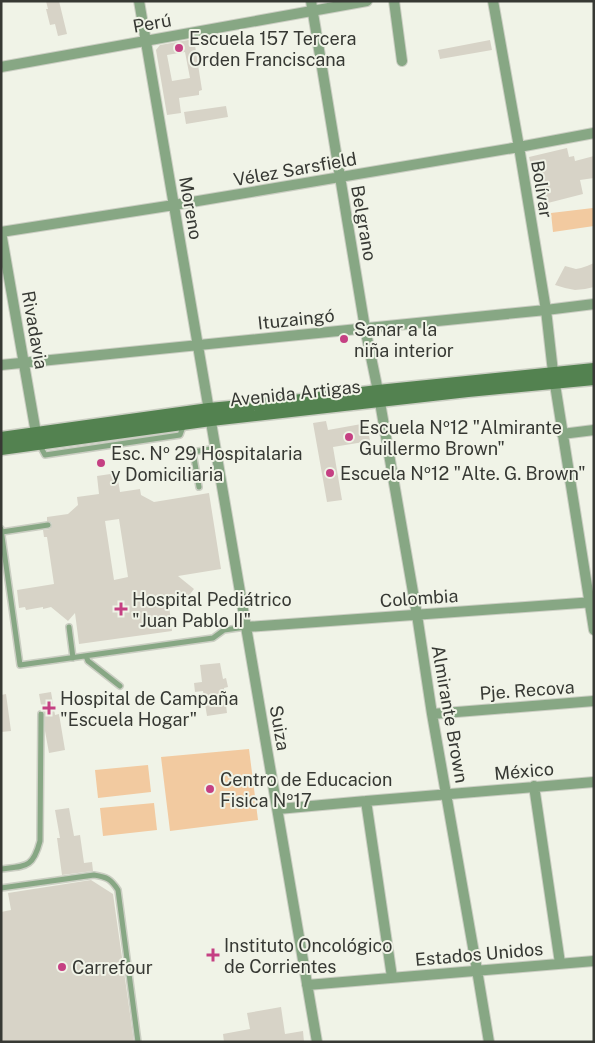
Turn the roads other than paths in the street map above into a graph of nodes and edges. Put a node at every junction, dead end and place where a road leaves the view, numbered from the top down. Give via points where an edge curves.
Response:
1 (139, 1) edge
2 (367, 1) edge
3 (394, 1) edge
4 (493, 1) edge
5 (312, 6) edge
6 (146, 41) junction
7 (402, 62) dead end
8 (1, 67) edge
9 (594, 133) edge
10 (519, 147) junction
11 (340, 178) junction
12 (174, 206) junction
13 (1, 232) edge
14 (594, 304) edge
15 (546, 310) junction
16 (366, 328) junction
17 (197, 346) junction
18 (24, 363) junction
19 (1, 366) edge
20 (594, 369) edge
21 (554, 377) junction
22 (594, 379) edge
23 (379, 397) junction
24 (210, 414) junction
25 (594, 430) edge
26 (562, 434) junction
27 (1, 438) edge
28 (37, 438) junction
29 (216, 448) junction
30 (1, 449) edge
31 (199, 487) dead end
32 (48, 525) dead end
33 (1, 529) edge
34 (2, 532) edge
35 (591, 602) edge
36 (417, 615) junction
37 (68, 626) dead end
38 (246, 627) junction
39 (594, 630) edge
40 (86, 656) junction
41 (73, 658) junction
42 (120, 686) dead end
43 (594, 701) edge
44 (41, 714) dead end
45 (432, 714) junction
46 (594, 782) edge
47 (534, 786) junction
48 (446, 794) junction
49 (366, 800) junction
50 (278, 809) junction
51 (1, 870) edge
52 (1, 888) edge
53 (594, 961) edge
54 (560, 963) junction
55 (478, 970) junction
56 (392, 977) junction
57 (308, 985) junction
58 (138, 1042) edge
59 (317, 1042) edge
60 (489, 1042) edge

1 - 6 street, Moreno
2 - 5 street, Perú
3 - 7 street
4 - 10 street, Bolívar
5 - 6 street, Perú
5 - 11 street, Belgrano
6 - 8 street, Perú
6 - 12 street, Moreno
9 - 10 street, Vélez Sarsfield
10 - 11 street, Vélez Sarsfield
10 - 15 street, Bolívar
11 - 12 street, Vélez Sarsfield
11 - 16 street, Belgrano
12 - 13 street, Vélez Sarsfield
12 - 17 street, Moreno
13 - 18 street, Rivadavia
14 - 15 street, Ituzaingó
15 - 16 street, Ituzaingó
15 - 21 street, Bolívar
16 - 17 street, Ituzaingó
16 - 23 street, Belgrano
17 - 18 street, Ituzaingó
17 - 24 street, Moreno
18 - 19 street, Ituzaingó
18 - 28 street, Rivadavia
20 - 21 main road, Avenida Artigas
21 - 22 main road, Avenida Artigas
21 - 23 main road, Avenida Artigas
21 - 26 street, Bolívar
23 - 24 main road, Avenida Artigas via 293,401
23 - 36 street, Almirante Brown
24 - 28 main road, Avenida Artigas
24 - 28 main road, Avenida Artigas via 185,424
24 - 29 street, Suiza
25 - 26 street
26 - 35 street, Bolívar
27 - 28 main road, Avenida Artigas
28 - 30 main road, Avenida Artigas
29 - 31 lane via 193,452
29 - 38 street, Suiza
32 - 34 lane
33 - 34 lane
34 - 41 lane via 20,665
35 - 36 street, Colombia
35 - 39 street, Bolívar
36 - 38 street, Colombia
36 - 45 street, Almirante Brown
37 - 41 lane
38 - 40 lane via 224,630 213,638
38 - 50 street, Suiza
40 - 41 lane
40 - 42 lane
43 - 45 street, Pje. Recova
44 - 51 lane via 40,841 36,856 26,866
45 - 48 street, Almirante Brown
46 - 47 street, México
47 - 48 street, México
47 - 54 street
48 - 49 street, México
48 - 55 street, Almirante Brown
49 - 50 street, México
49 - 56 street
50 - 57 street, Suiza
52 - 58 lane via 94,875 113,882 118,890
53 - 54 street, Estados Unidos
54 - 55 street, Estados Unidos
55 - 56 street, Estados Unidos
55 - 60 street, Almirante Brown
56 - 57 street, Estados Unidos
57 - 59 street, Suiza

